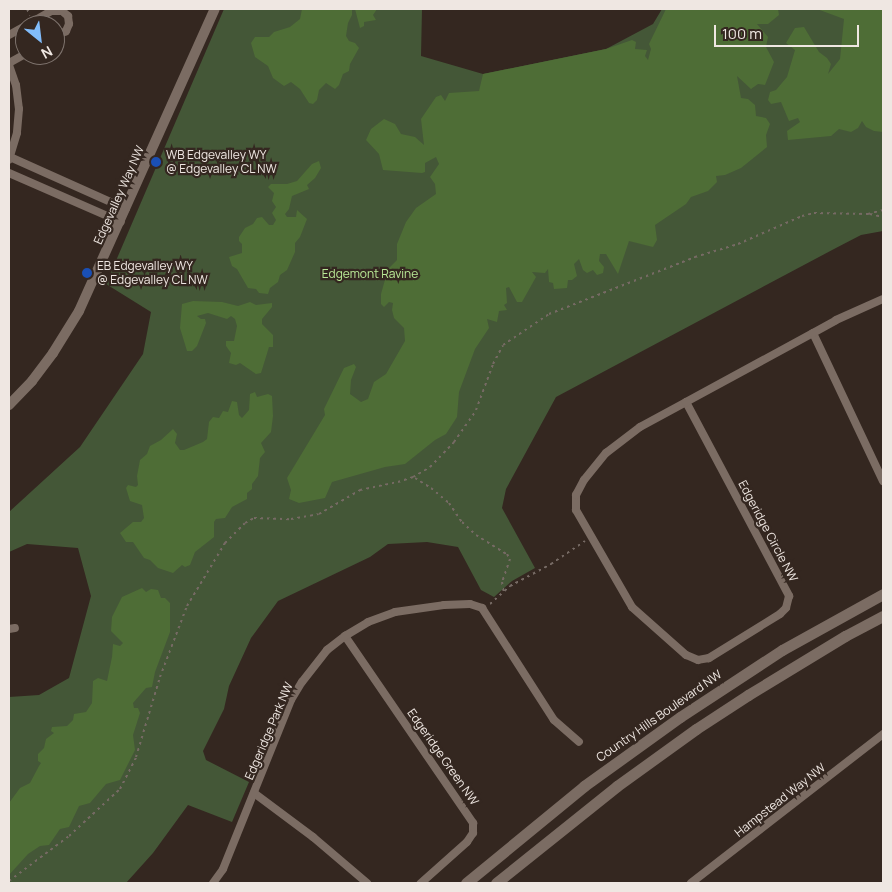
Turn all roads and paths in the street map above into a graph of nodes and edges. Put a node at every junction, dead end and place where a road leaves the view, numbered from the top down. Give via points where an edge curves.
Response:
1 (215, 9) edge
2 (44, 15) edge
3 (65, 32) edge
4 (9, 64) edge
5 (10, 159) edge
6 (9, 173) edge
7 (126, 209) junction
8 (883, 210) edge
9 (868, 214) junction
10 (883, 217) edge
11 (120, 222) junction
12 (883, 299) edge
13 (812, 333) junction
14 (686, 402) junction
15 (9, 405) edge
16 (414, 477) junction
17 (883, 481) edge
18 (592, 537) junction
19 (504, 593) junction
20 (883, 594) edge
21 (482, 608) junction
22 (883, 616) edge
23 (345, 636) junction
24 (883, 734) edge
25 (579, 742) dead end
26 (254, 793) junction
27 (9, 881) edge
28 (213, 883) edge
29 (367, 883) edge
30 (421, 883) edge
31 (466, 883) edge
32 (496, 883) edge
33 (691, 883) edge

1 - 7 street, Edgevalley Way NW
2 - 3 street via 62,11 68,16
4 - 5 street via 19,109
5 - 7 street
6 - 11 street
7 - 11 street, Edgevalley Way NW
8 - 9 path
9 - 10 path
9 - 16 path via 814,213 802,216 738,244 566,307 538,321 503,345 467,424 430,467
11 - 15 street, Edgevalley Way NW via 67,332 32,381
12 - 13 street, Edgeridge Circle NW
13 - 14 street, Edgeridge Circle NW
13 - 17 street
14 - 18 street, Edgeridge Circle NW via 620,441 606,452 584,480 576,495 575,506
14 - 18 street, Edgeridge Circle NW via 788,590 786,608 709,658 691,659 632,607
16 - 19 path via 449,503 476,535 507,554 510,559 502,582
16 - 27 path via 360,490 318,514 254,518 234,532 187,606 160,677 136,757 120,789 70,836
18 - 19 path via 510,586
19 - 21 path
20 - 31 main road, Country Hills Boulevard NW via 782,650 680,717 584,786
21 - 23 street, Edgeridge Park NW via 470,604 444,605 394,612
21 - 25 street via 554,720
22 - 32 main road via 748,694 573,820
23 - 26 street, Edgeridge Park NW via 327,650 302,682
23 - 30 street, Edgeridge Green NW via 473,823 473,833 467,842
24 - 33 street, Hampstead Way NW
26 - 28 street, Edgeridge Park NW via 223,869
26 - 29 street

